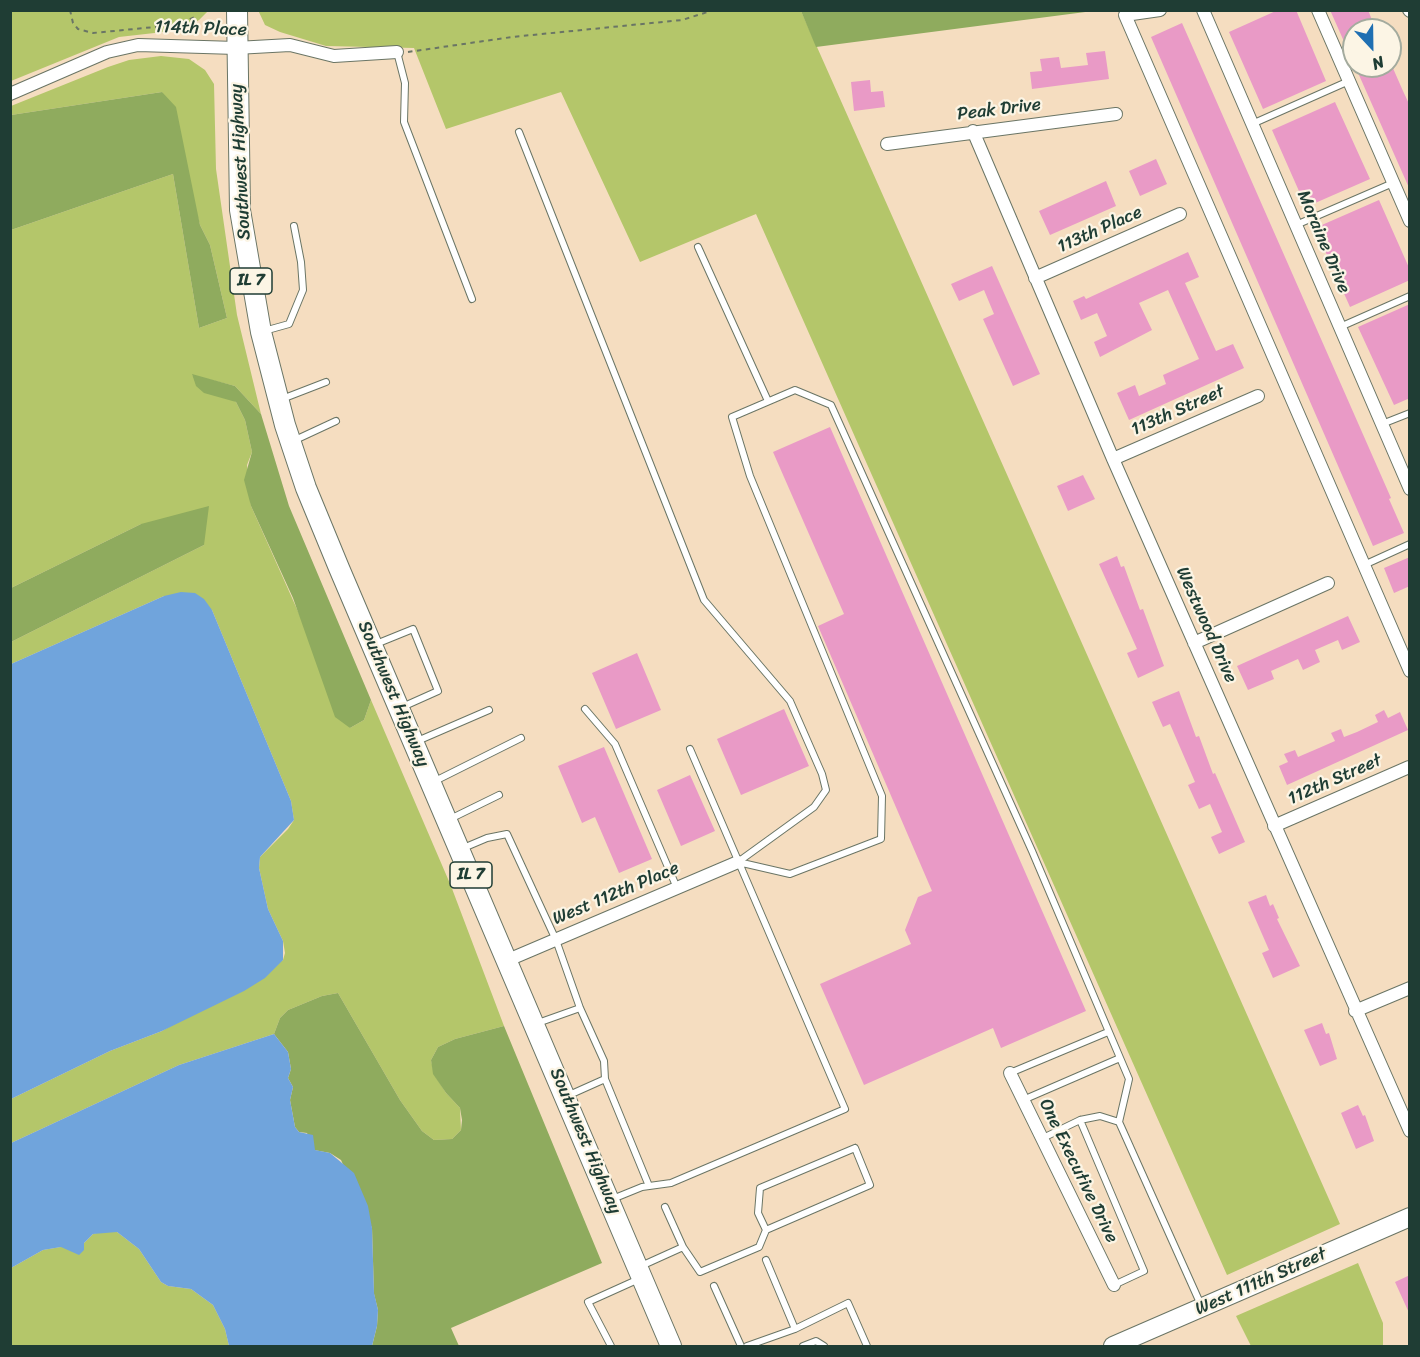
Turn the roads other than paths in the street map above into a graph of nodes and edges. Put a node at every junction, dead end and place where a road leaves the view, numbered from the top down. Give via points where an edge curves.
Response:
1 (237, 10) edge
2 (1160, 10) edge
3 (1203, 10) edge
4 (1318, 10) edge
5 (236, 48) junction
6 (397, 52) joint
7 (1349, 81) junction
8 (10, 94) edge
9 (1116, 114) dead end
10 (1252, 124) junction
11 (973, 131) junction
12 (519, 132) dead end
13 (887, 144) dead end
14 (1393, 183) junction
15 (1180, 214) dead end
16 (1410, 221) edge
17 (1296, 225) junction
18 (294, 226) dead end
19 (698, 247) dead end
20 (1035, 278) junction
21 (1410, 296) edge
22 (472, 299) dead end
23 (1340, 327) junction
24 (261, 333) junction
25 (326, 382) dead end
26 (1258, 396) dead end
27 (279, 400) junction
28 (768, 401) junction
29 (1410, 413) edge
30 (336, 421) dead end
31 (1382, 424) junction
32 (291, 442) junction
33 (1113, 459) junction
34 (1410, 489) edge
35 (1410, 544) edge
36 (1364, 565) junction
37 (1328, 584) dead end
38 (1194, 643) junction
39 (373, 645) junction
40 (1410, 671) edge
41 (400, 708) junction
42 (585, 709) dead end
43 (489, 710) dead end
44 (521, 738) dead end
45 (414, 742) junction
46 (690, 749) dead end
47 (1409, 767) edge
48 (432, 783) junction
49 (499, 795) dead end
50 (448, 820) junction
51 (1274, 825) junction
52 (461, 850) junction
53 (738, 862) junction
54 (677, 888) junction
55 (556, 939) junction
56 (508, 960) junction
57 (1410, 988) edge
58 (580, 1008) junction
59 (1355, 1011) junction
60 (535, 1024) junction
61 (1108, 1032) junction
62 (1120, 1058) junction
63 (1010, 1073) joint
64 (605, 1079) junction
65 (566, 1096) junction
66 (1023, 1100) junction
67 (1080, 1120) junction
68 (1119, 1122) junction
69 (1410, 1131) edge
70 (1043, 1138) junction
71 (649, 1186) junction
72 (610, 1201) junction
73 (665, 1207) dead end
74 (1410, 1216) edge
75 (766, 1230) junction
76 (683, 1247) junction
77 (766, 1260) dead end
78 (640, 1272) junction
79 (1114, 1285) joint
80 (714, 1287) dead end
81 (1202, 1307) junction
82 (795, 1329) junction
83 (610, 1347) edge
84 (671, 1347) edge
85 (741, 1347) edge
86 (747, 1347) edge
87 (803, 1347) edge
88 (824, 1347) edge
89 (867, 1347) edge
90 (1113, 1347) edge

1 - 5 main road, Southwest Highway / IL 7
2 - 36 street via 1125,15
3 - 10 street, Moraine Drive
4 - 7 street
5 - 6 street, 114th Place via 290,45 334,56
5 - 8 street, 114th Place via 123,47
5 - 24 main road, Southwest Highway / IL 7 via 240,210
6 - 22 lane via 405,83 404,122
7 - 10 lane
7 - 14 street
9 - 11 street, Peak Drive
10 - 17 street, Moraine Drive
11 - 13 street, Peak Drive
11 - 20 street, Westwood Drive
12 - 53 lane via 704,600 790,701 822,774 826,790 814,807
14 - 16 street
14 - 17 lane
15 - 20 street, 113th Place
17 - 23 street, Moraine Drive
18 - 24 lane via 303,290 289,324
19 - 28 lane
20 - 33 street, Westwood Drive
21 - 23 lane
23 - 31 street, Moraine Drive
24 - 27 main road, Southwest Highway / IL 7
25 - 27 lane
26 - 33 street, 113th Street
27 - 32 main road, Southwest Highway / IL 7
28 - 53 lane via 732,417 750,476 882,796 881,839 790,874
28 - 61 lane via 795,390 831,405 1032,851
29 - 31 lane
30 - 32 lane
31 - 34 street, Moraine Drive
32 - 39 main road, Southwest Highway / IL 7 via 306,488
33 - 38 street, Westwood Drive
35 - 36 lane
36 - 40 street
37 - 38 street
38 - 51 street, Westwood Drive
39 - 41 main road, Southwest Highway / IL 7
39 - 41 lane via 412,629 438,691
41 - 45 main road, Southwest Highway / IL 7
42 - 54 lane via 615,744
43 - 45 lane
44 - 48 lane
45 - 48 main road, Southwest Highway / IL 7
46 - 53 lane
47 - 51 street, 112th Street
48 - 50 main road, Southwest Highway / IL 7
49 - 50 lane
50 - 52 main road, Southwest Highway / IL 7
51 - 59 street, Westwood Drive
52 - 55 lane via 507,834
52 - 56 main road, Southwest Highway / IL 7
53 - 54 street, West 112th Place
53 - 71 lane via 845,1109 671,1183
54 - 55 street, West 112th Place
55 - 56 street, West 112th Place
55 - 58 lane
56 - 60 main road, Southwest Highway / IL 7
57 - 59 street
58 - 60 lane
58 - 64 lane via 604,1061
59 - 69 street, Westwood Drive
60 - 65 main road, Southwest Highway / IL 7
61 - 62 lane
61 - 63 lane
62 - 66 lane
62 - 68 lane via 1129,1079
63 - 66 street, One Executive Drive
64 - 65 lane
64 - 71 lane
65 - 72 main road, Southwest Highway / IL 7
66 - 70 street, One Executive Drive
67 - 68 lane via 1101,1116
67 - 70 lane
67 - 79 lane via 1144,1271
68 - 81 lane
70 - 79 street, One Executive Drive
71 - 72 lane
72 - 78 main road, Southwest Highway / IL 7
73 - 76 lane
74 - 81 main road, West 111th Street
75 - 75 lane via 870,1185 855,1148 760,1188 758,1213
75 - 76 lane via 759,1247 700,1272
76 - 78 lane
77 - 82 lane
78 - 83 lane via 588,1302
78 - 84 main road, Southwest Highway / IL 7
80 - 85 lane
81 - 90 main road, West 111th Street
82 - 86 lane
82 - 89 lane via 848,1304
87 - 88 lane via 816,1341

